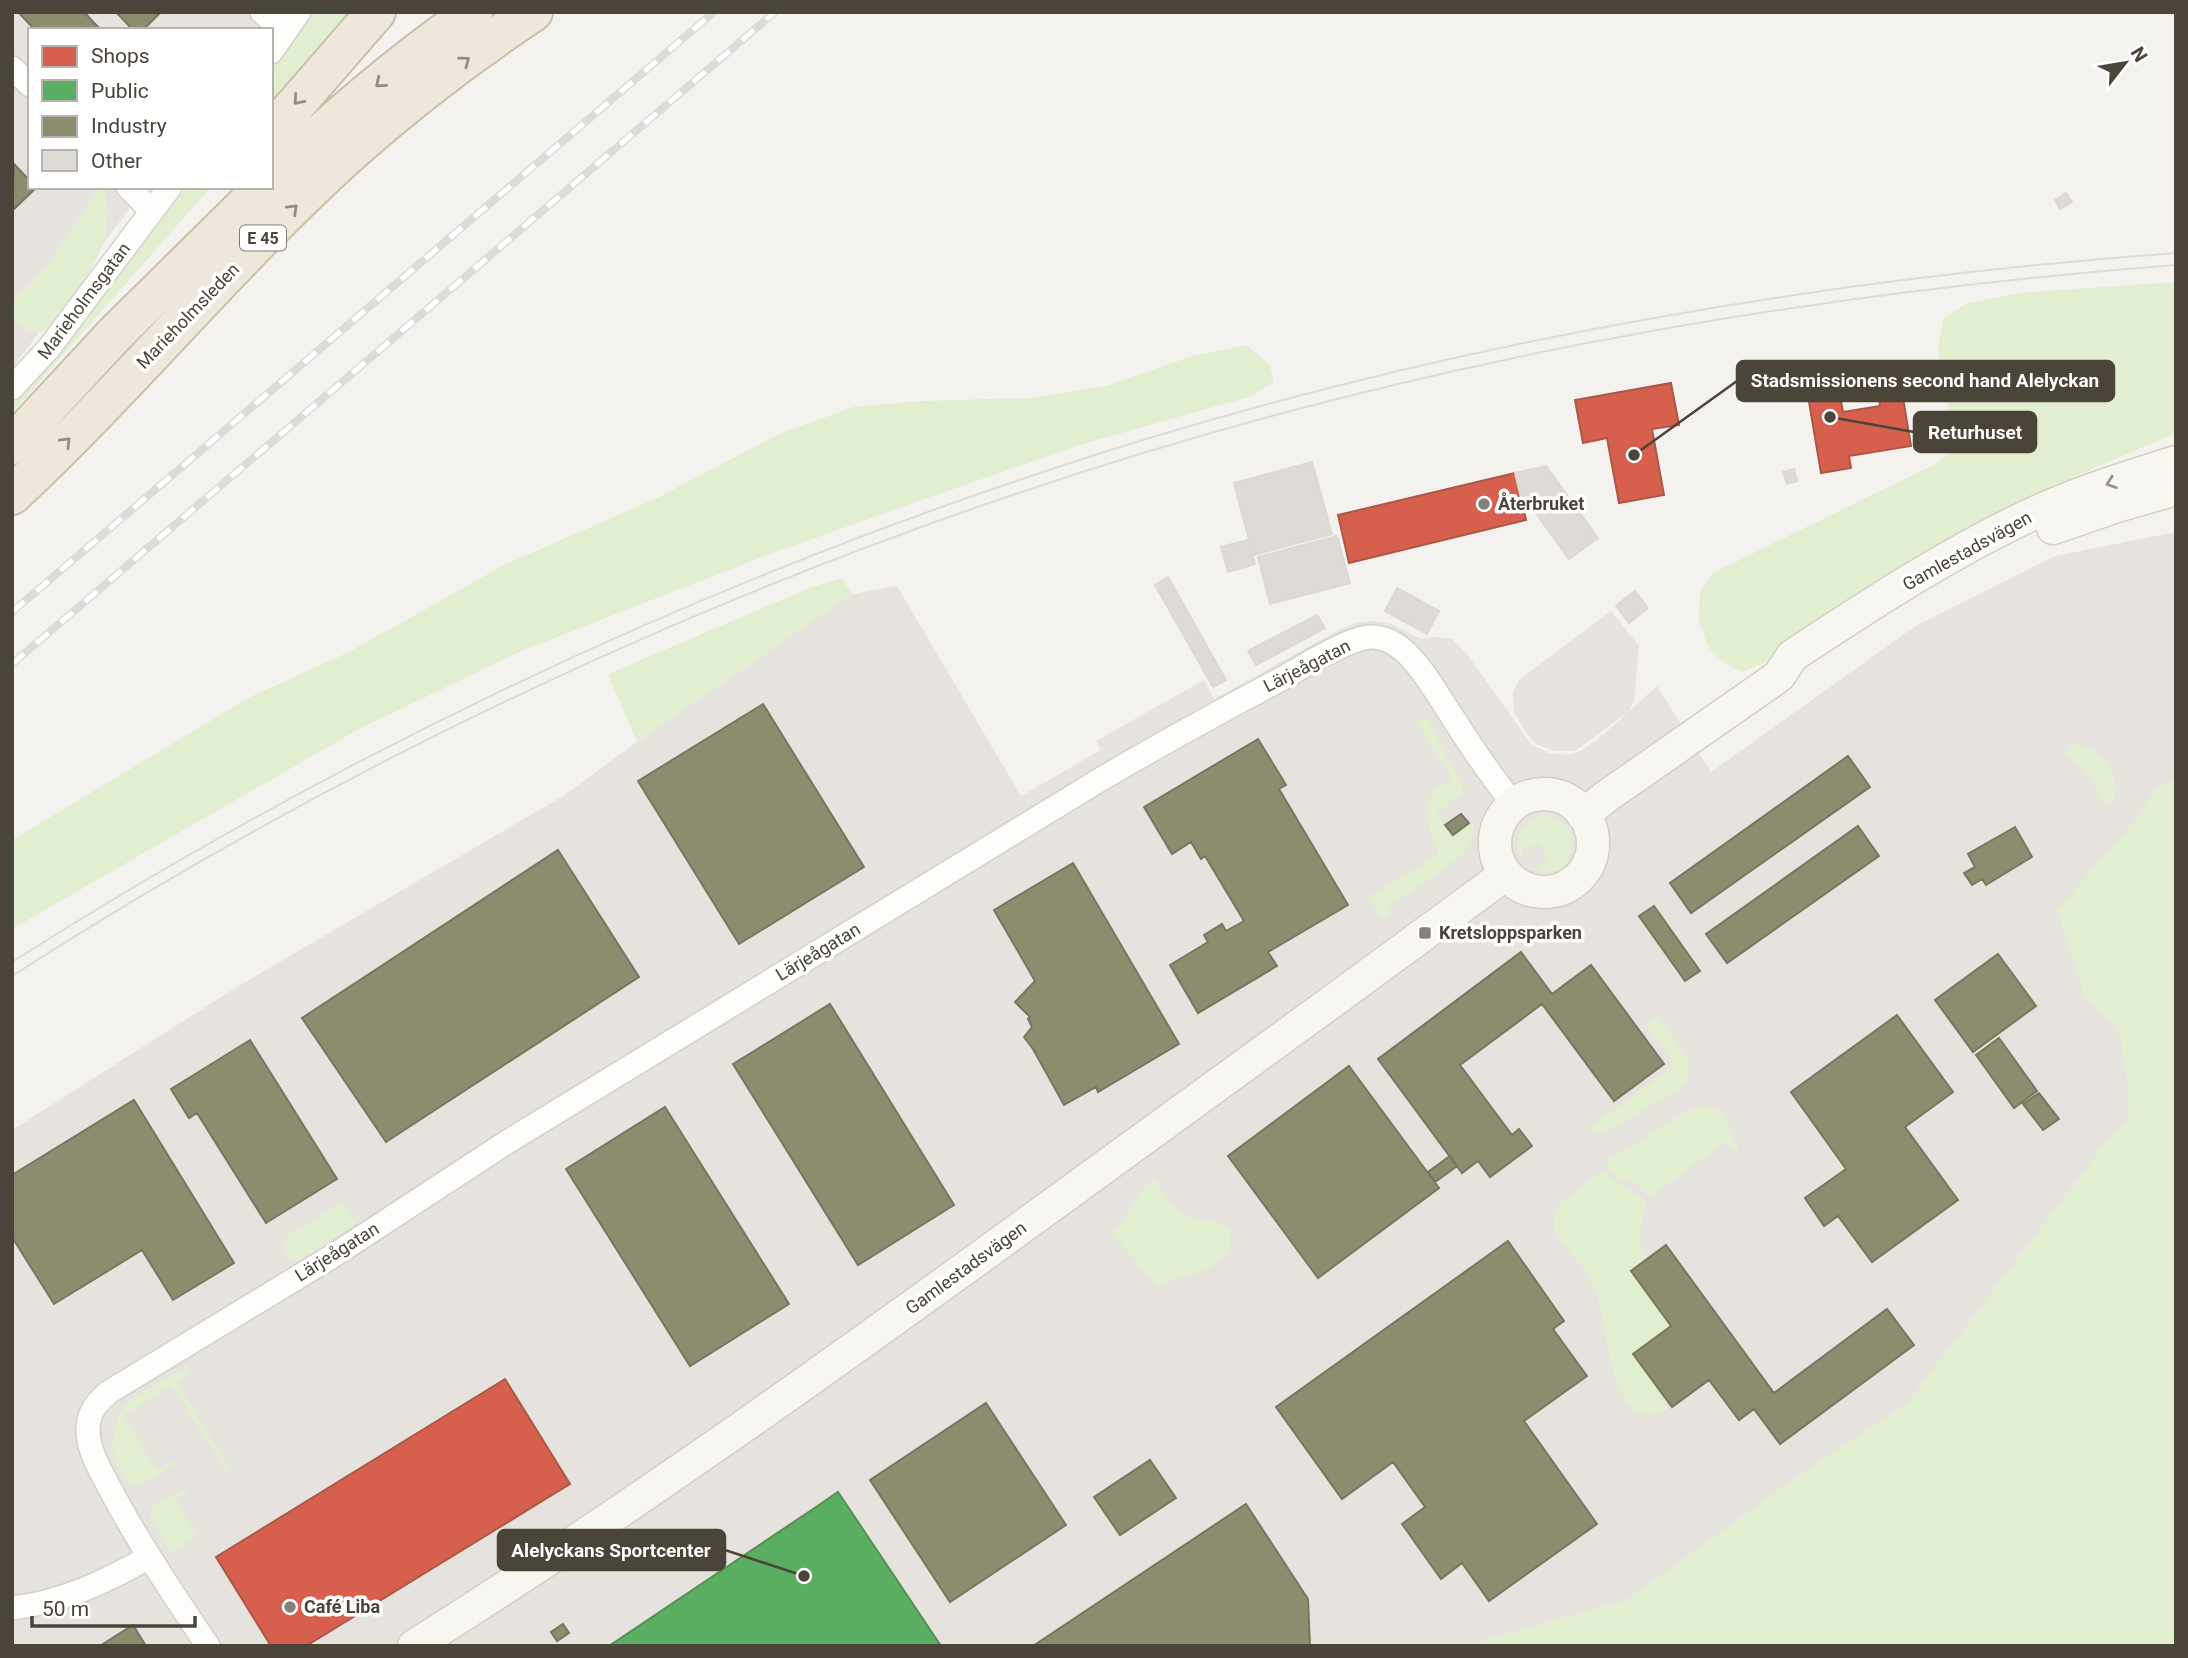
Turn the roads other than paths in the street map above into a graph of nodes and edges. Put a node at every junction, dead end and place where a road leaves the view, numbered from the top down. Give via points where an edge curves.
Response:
1 (262, 12) edge
2 (299, 12) edge
3 (376, 12) edge
4 (473, 12) edge
5 (533, 12) edge
6 (285, 32) junction
7 (273, 48) edge
8 (12, 68) edge
9 (28, 83) edge
10 (273, 131) edge
11 (273, 178) edge
12 (130, 189) edge
13 (168, 189) edge
14 (225, 189) edge
15 (262, 189) edge
16 (152, 211) junction
17 (115, 334) junction
18 (12, 388) edge
19 (12, 445) edge
20 (2176, 462) edge
21 (2176, 489) edge
22 (12, 495) edge
23 (1779, 677) junction
24 (1514, 805) junction
25 (1583, 815) junction
26 (1506, 874) junction
27 (149, 1557) junction
28 (12, 1608) edge
29 (208, 1646) edge
30 (414, 1646) edge

1 - 6 street
2 - 6 street
3 -> 10 highway
4 -> 11 highway via 391,73
22 -> 5 highway, Marieholmsleden / E 45 via 352,152 412,100
6 - 7 street
8 - 9 street
12 - 16 street
13 - 16 street, Marieholmsgatan
14 - 17 highway
15 - 17 highway, Marieholmsleden / E 45
16 - 18 street, Marieholmsgatan via 49,348
17 - 19 highway, Marieholmsleden / E 45
20 -> 23 street, Gamlestadsvägen via 2062,501 1975,544 1792,656
21 - 23 street, Gamlestadsvägen via 2043,531 1912,599 1801,672
23 - 25 street, Gamlestadsvägen
24 - 25 street via 1531,796 1551,795 1569,802
24 - 26 street via 1502,819 1495,841
24 - 27 street, Lärjeågatan via 1404,651 1377,637 1354,641 1324,655 1174,737 504,1144 336,1254 109,1392 91,1414 88,1428 94,1459
25 - 26 street via 1592,833 1592,854 1574,882 1539,892
26 - 30 street, Gamlestadsvägen via 927,1297 636,1500
27 - 28 street via 85,1589
27 - 29 street

